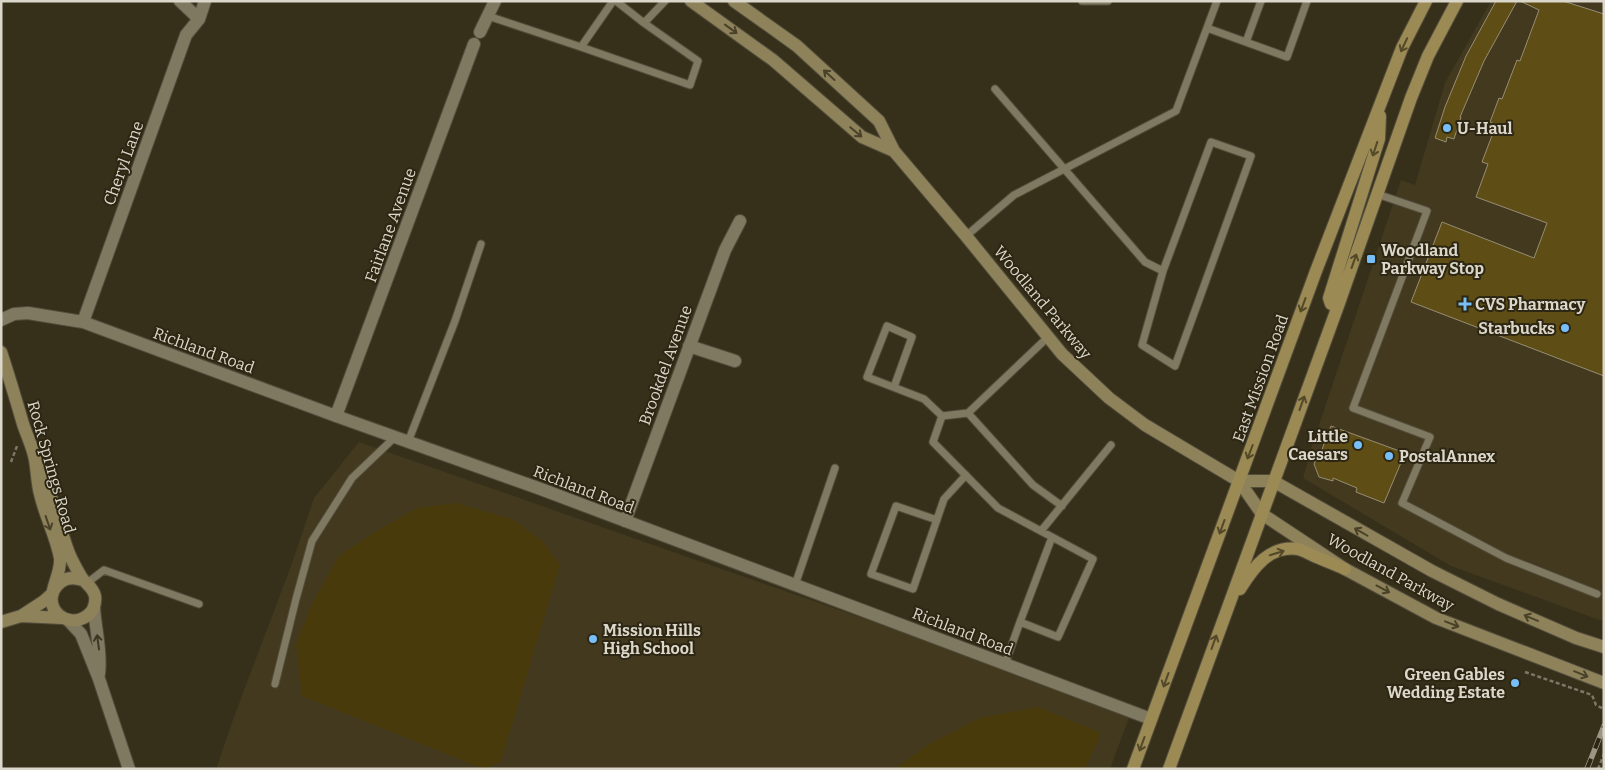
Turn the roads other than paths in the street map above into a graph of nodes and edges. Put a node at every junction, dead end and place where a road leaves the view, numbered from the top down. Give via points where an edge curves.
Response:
1 (180, 1) edge
2 (205, 1) edge
3 (495, 1) edge
4 (615, 1) edge
5 (665, 1) edge
6 (691, 1) edge
7 (734, 1) edge
8 (1082, 1) edge
9 (1108, 1) edge
10 (1216, 1) edge
11 (1261, 1) edge
12 (1307, 1) edge
13 (1426, 1) edge
14 (1457, 1) edge
15 (488, 16) junction
16 (198, 19) junction
17 (644, 23) junction
18 (1206, 28) junction
19 (480, 32) dead end
20 (1246, 42) junction
21 (474, 44) dead end
22 (581, 48) junction
23 (995, 89) dead end
24 (1381, 101) junction
25 (894, 151) junction
26 (1063, 169) junction
27 (1377, 194) junction
28 (740, 222) dead end
29 (966, 236) junction
30 (481, 244) dead end
31 (1162, 271) junction
32 (1338, 306) junction
33 (1, 320) edge
34 (83, 322) junction
35 (1048, 337) junction
36 (690, 346) junction
37 (1, 352) edge
38 (735, 361) dead end
39 (894, 387) junction
40 (968, 413) junction
41 (336, 416) junction
42 (942, 416) junction
43 (394, 437) junction
44 (408, 442) junction
45 (1111, 445) dead end
46 (35, 458) junction
47 (835, 468) dead end
48 (966, 475) junction
49 (1273, 481) junction
50 (1239, 482) junction
51 (1062, 506) junction
52 (1262, 514) junction
53 (937, 520) junction
54 (624, 521) junction
55 (1041, 531) junction
56 (1052, 537) junction
57 (1345, 568) junction
58 (85, 581) junction
59 (795, 585) junction
60 (53, 591) junction
61 (1597, 594) dead end
62 (199, 604) dead end
63 (94, 606) junction
64 (1224, 615) junction
65 (21, 616) junction
66 (65, 619) junction
67 (1, 622) edge
68 (1020, 622) junction
69 (1604, 647) edge
70 (1005, 664) junction
71 (99, 679) junction
72 (1604, 683) edge
73 (274, 684) dead end
74 (1151, 719) junction
75 (129, 769) edge
76 (1133, 769) edge
77 (1168, 769) edge

1 - 16 street
2 - 16 street, Cheryl Lane
3 - 15 street
4 - 17 lane
4 - 22 lane
5 - 17 lane
6 -> 25 main road, Woodland Parkway via 773,60 862,137
25 -> 7 main road, Woodland Parkway via 879,121 797,46
8 - 9 lane
10 - 18 lane
11 - 20 lane
12 - 20 lane via 1288,58
13 -> 24 main road, East Mission Road via 1402,48
14 - 27 main road via 1428,56
15 - 19 street
15 - 22 lane
16 - 34 street, Cheryl Lane via 186,35
17 - 22 lane via 698,62 690,85
18 - 20 lane
18 - 26 lane via 1176,111
21 - 41 street, Fairlane Avenue
23 - 26 lane
24 -> 32 main road via 1378,139 1329,298
24 -> 50 main road, East Mission Road
25 - 29 main road, Woodland Parkway
26 - 29 lane via 1014,195
26 - 31 lane via 1145,262
32 -> 27 main road
27 - 61 lane via 1427,211 1353,408 1430,437 1402,503 1506,558
28 - 36 street, Brookdel Avenue via 725,250
29 - 35 main road, Woodland Parkway
30 - 44 lane
31 - 31 lane via 1211,142 1251,156 1175,366 1142,345
49 -> 32 main road
33 - 34 street, Richland Road via 14,314 28,313
34 - 41 street, Richland Road
35 - 40 lane
35 - 50 main road, Woodland Parkway via 1109,398 1145,425
36 - 38 street
36 - 54 street, Brookdel Avenue
37 - 46 main road, Rock Springs Road
39 - 39 lane via 868,376 887,326 912,337
39 - 42 lane via 924,399
40 - 42 lane
40 - 51 lane via 1033,485
41 - 43 street, Richland Road
42 - 48 lane via 933,442
43 - 44 street, Richland Road
43 - 73 lane via 352,478 312,541
44 - 54 street, Richland Road
45 - 51 lane
46 - 58 main road via 71,557
46 -> 60 main road, Rock Springs Road via 39,492 58,547 60,562
47 - 59 lane
48 - 53 lane via 944,499
48 - 55 lane via 998,508
49 - 50 main road
49 - 52 main road
69 -> 49 main road, Woodland Parkway via 1498,604 1423,567
50 - 52 main road, Woodland Parkway
50 -> 74 main road, East Mission Road
51 - 55 lane
52 - 57 main road, Woodland Parkway
52 - 64 main road
53 - 53 lane via 913,589 870,574 896,506
54 - 59 street, Richland Road
55 - 56 lane
56 - 68 lane
56 - 68 lane via 1093,559 1058,637
64 -> 57 main road via 1251,571 1273,553 1298,550
57 -> 72 main road, Woodland Parkway via 1436,618
58 - 60 main road via 65,579
58 - 62 lane via 104,570
58 - 63 main road via 92,588
59 - 70 street, Richland Road
60 - 65 main road
60 - 66 main road, Rock Springs Road via 53,607
63 - 66 main road via 82,619
71 -> 63 street, Rock Springs Road via 101,664
77 -> 64 main road
65 - 66 main road
65 - 67 main road
66 - 71 street, Rock Springs Road via 81,634
68 - 70 lane
70 - 74 street, Richland Road
71 - 75 street, Rock Springs Road
74 -> 76 main road, East Mission Road

